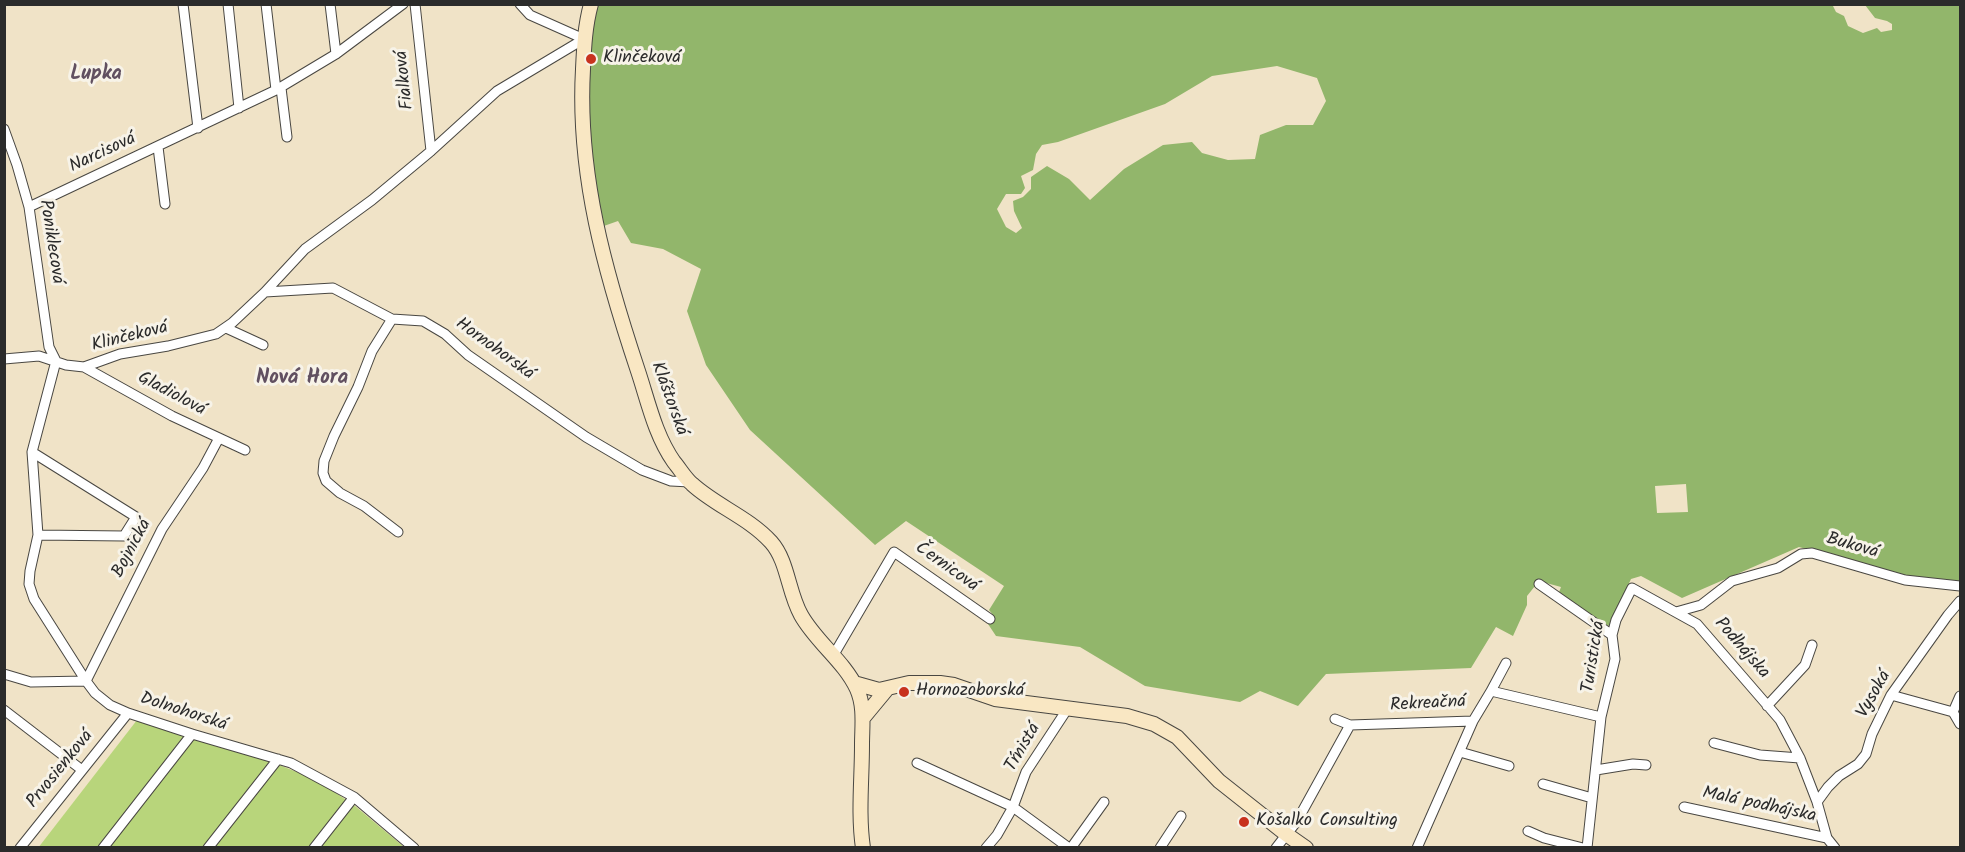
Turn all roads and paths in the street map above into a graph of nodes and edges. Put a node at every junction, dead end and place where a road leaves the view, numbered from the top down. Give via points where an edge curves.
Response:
1 (183, 4) edge
2 (228, 4) edge
3 (266, 4) edge
4 (330, 4) edge
5 (404, 4) edge
6 (415, 4) edge
7 (520, 4) edge
8 (591, 4) edge
9 (584, 39) junction
10 (336, 54) junction
11 (279, 89) junction
12 (239, 108) junction
13 (198, 128) junction
14 (4, 129) edge
15 (287, 137) dead end
16 (158, 147) junction
17 (430, 151) junction
18 (165, 204) dead end
19 (29, 207) junction
20 (265, 292) junction
21 (392, 319) junction
22 (226, 328) junction
23 (263, 345) dead end
24 (4, 359) edge
25 (56, 361) junction
26 (84, 367) junction
27 (219, 438) junction
28 (245, 450) dead end
29 (32, 452) junction
30 (690, 482) junction
31 (398, 532) dead end
32 (38, 535) junction
33 (1539, 584) dead end
34 (1960, 586) edge
35 (1632, 588) joint
36 (1960, 601) edge
37 (1676, 612) junction
38 (990, 619) dead end
39 (1612, 635) junction
40 (1812, 645) dead end
41 (833, 656) junction
42 (1506, 663) dead end
43 (4, 674) edge
44 (86, 681) junction
45 (854, 683) junction
46 (887, 689) junction
47 (1491, 691) junction
48 (1891, 695) junction
49 (1960, 696) edge
50 (1767, 706) junction
51 (1068, 708) junction
52 (4, 710) edge
53 (1953, 711) junction
54 (128, 713) junction
55 (1601, 717) junction
56 (863, 718) junction
57 (1335, 719) dead end
58 (1473, 721) junction
59 (1960, 724) edge
60 (1350, 725) junction
61 (192, 734) junction
62 (1714, 743) dead end
63 (1460, 752) junction
64 (1800, 758) junction
65 (278, 759) junction
66 (917, 763) dead end
67 (1646, 765) dead end
68 (1509, 766) dead end
69 (82, 770) junction
70 (1596, 770) junction
71 (1543, 784) dead end
72 (354, 797) junction
73 (1592, 798) junction
74 (1817, 801) junction
75 (1104, 802) dead end
76 (1014, 807) junction
77 (1684, 807) dead end
78 (1181, 816) dead end
79 (1528, 831) dead end
80 (1286, 834) junction
81 (1827, 838) junction
82 (20, 848) edge
83 (103, 848) edge
84 (208, 848) edge
85 (314, 848) edge
86 (414, 848) edge
87 (863, 848) edge
88 (986, 848) edge
89 (1070, 848) edge
90 (1160, 848) edge
91 (1276, 848) edge
92 (1306, 848) edge
93 (1417, 848) edge
94 (1585, 848) edge
95 (1836, 848) edge

1 - 13 street
2 - 12 street
3 - 11 street
4 - 10 street
5 - 10 street, Narcisová
6 - 17 street, Fialková
7 - 9 street via 530,15
8 - 9 street, Kláštorská
9 - 17 street, Klinčeková via 497,92
9 - 30 street, Kláštorská via 583,143 591,206 612,294 656,425 672,458
10 - 11 street, Narcisová
11 - 12 street, Narcisová
11 - 15 street
12 - 13 street, Narcisová
13 - 16 street, Narcisová
14 - 19 street, Poniklecová
16 - 18 street, Narcisová
16 - 19 street, Narcisová
17 - 20 street, Klinčeková via 305,249
19 - 25 street, Poniklecová via 49,347
20 - 21 street, Hornohorská via 333,288
20 - 22 street, Klinčeková
21 - 30 street, Hornohorská via 423,321 586,437 642,470 671,482
21 - 31 street via 372,351 334,436 323,473 340,493
22 - 23 street
22 - 26 street, Klinčeková via 216,334 120,354
24 - 25 street, Klinčeková via 39,356
25 - 26 street, Klinčeková
25 - 29 street, Dolnohorská
26 - 27 street, Gladiolová
27 - 28 street, Gladiolová
27 - 44 street, Bojnická via 162,529
29 - 32 street, Dolnohorská
29 - 32 street via 136,517 124,536
30 - 41 street, Kláštorská via 772,543 801,614
32 - 44 street, Dolnohorská via 30,571 34,598
33 - 39 street
34 - 37 street, Buková via 1905,580 1812,553 1801,554 1778,568 1732,580 1701,605
35 - 37 street, Podhájska
35 - 39 street, Turistická
36 - 48 street, Vysoká
37 - 50 street, Podhájska via 1697,624
38 - 41 street, Černicová via 894,552
39 - 55 street, Turistická via 1615,659
40 - 50 street via 1805,665
41 - 45 street, Kláštorská
42 - 47 street, Rekreačná
43 - 44 street via 31,682
44 - 54 street, Dolnohorská via 94,693
45 - 46 street via 870,689
45 - 56 street, Kláštorská
46 - 51 street via 909,683 940,683 995,699
46 - 56 street
47 - 55 street, Rekreačná
47 - 58 street, Rekreačná
48 - 53 street
48 - 74 street, Vysoká via 1866,754
49 - 53 street
50 - 64 street, Podhájska via 1780,720
51 - 76 street, Tŕnistá via 1026,772
51 - 80 street via 1127,716 1154,724 1177,737 1218,781
52 - 69 street
53 - 59 street
54 - 61 street, Dolnohorská
54 - 69 street, Prvosienková
55 - 70 street, Turistická
56 - 87 street, Kláštorská
57 - 60 street, Rekreačná
58 - 60 street, Rekreačná
58 - 63 street
60 - 80 street
61 - 65 street, Dolnohorská
61 - 83 street
62 - 64 street via 1760,755
63 - 68 street
63 - 93 street
64 - 74 street, Podhájska
65 - 72 street, Dolnohorská
65 - 84 street
66 - 76 street
67 - 70 street
69 - 82 street, Prvosienková
70 - 73 street, Turistická
71 - 73 street
72 - 85 street
72 - 86 street, Dolnohorská
73 - 94 street, Turistická
74 - 81 street, Podhájska
75 - 89 street
76 - 88 street, Tŕnistá
76 - 89 street
77 - 81 street, Malá podhájska
78 - 90 street
79 - 94 street, Turistická
80 - 91 street
80 - 92 street
81 - 95 street, Podhájska

